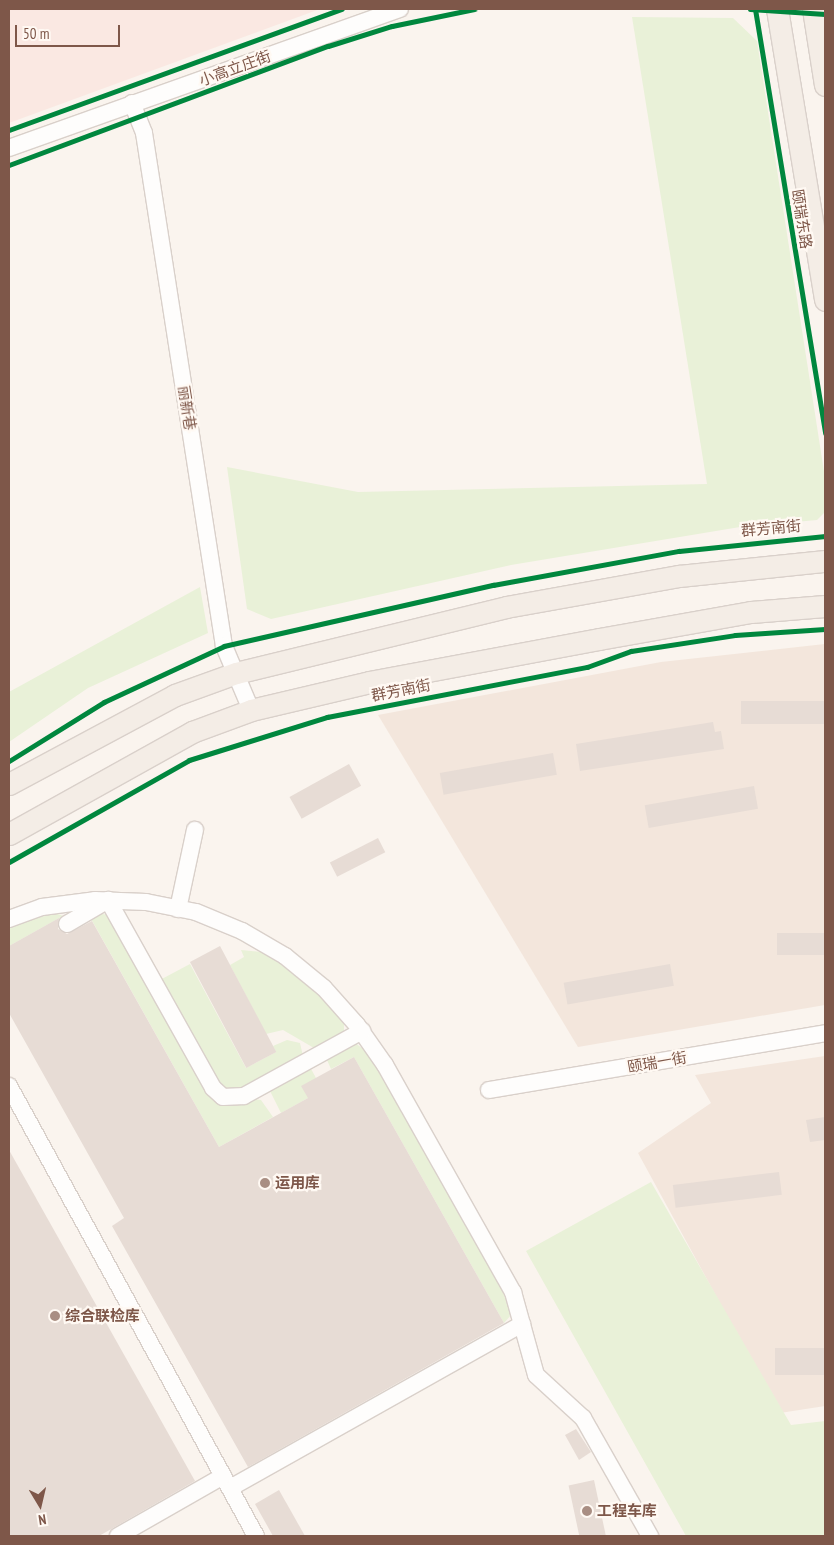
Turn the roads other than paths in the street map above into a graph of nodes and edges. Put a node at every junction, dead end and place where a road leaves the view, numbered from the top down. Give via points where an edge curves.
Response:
1 (400, 9) edge
2 (777, 9) edge
3 (813, 9) edge
4 (825, 85) edge
5 (132, 103) junction
6 (9, 148) edge
7 (825, 300) edge
8 (825, 561) edge
9 (825, 606) edge
10 (236, 672) junction
11 (251, 710) junction
12 (9, 784) edge
13 (195, 830) dead end
14 (9, 834) edge
15 (108, 900) junction
16 (178, 909) junction
17 (9, 918) edge
18 (67, 924) dead end
19 (362, 1031) junction
20 (825, 1033) edge
21 (9, 1086) edge
22 (488, 1090) dead end
23 (522, 1324) junction
24 (226, 1482) junction
25 (118, 1536) edge
26 (256, 1536) edge
27 (650, 1536) edge

1 - 5 street, 小高立庄街
2 - 7 main road, 颐瑞东路
3 - 4 main road
5 - 6 street, 小高立庄街
5 - 10 street, 丽新巷 via 144,134 222,636
8 - 10 main road via 679,576 506,607
9 - 11 main road, 群芳南街 via 751,612 369,682
10 - 11 street, 丽新巷
10 - 12 main road via 175,695
11 - 14 main road, 群芳南街 via 192,732
13 - 16 street
15 - 16 street
15 - 17 street via 42,907
15 - 18 street
15 - 19 street via 212,1088 221,1096 244,1096
16 - 19 street via 242,931 285,956 324,988
19 - 23 street via 513,1292
20 - 22 street, 颐瑞一街
21 - 24 street
23 - 24 street
23 - 27 street via 536,1375 583,1418
24 - 25 street
24 - 26 street

